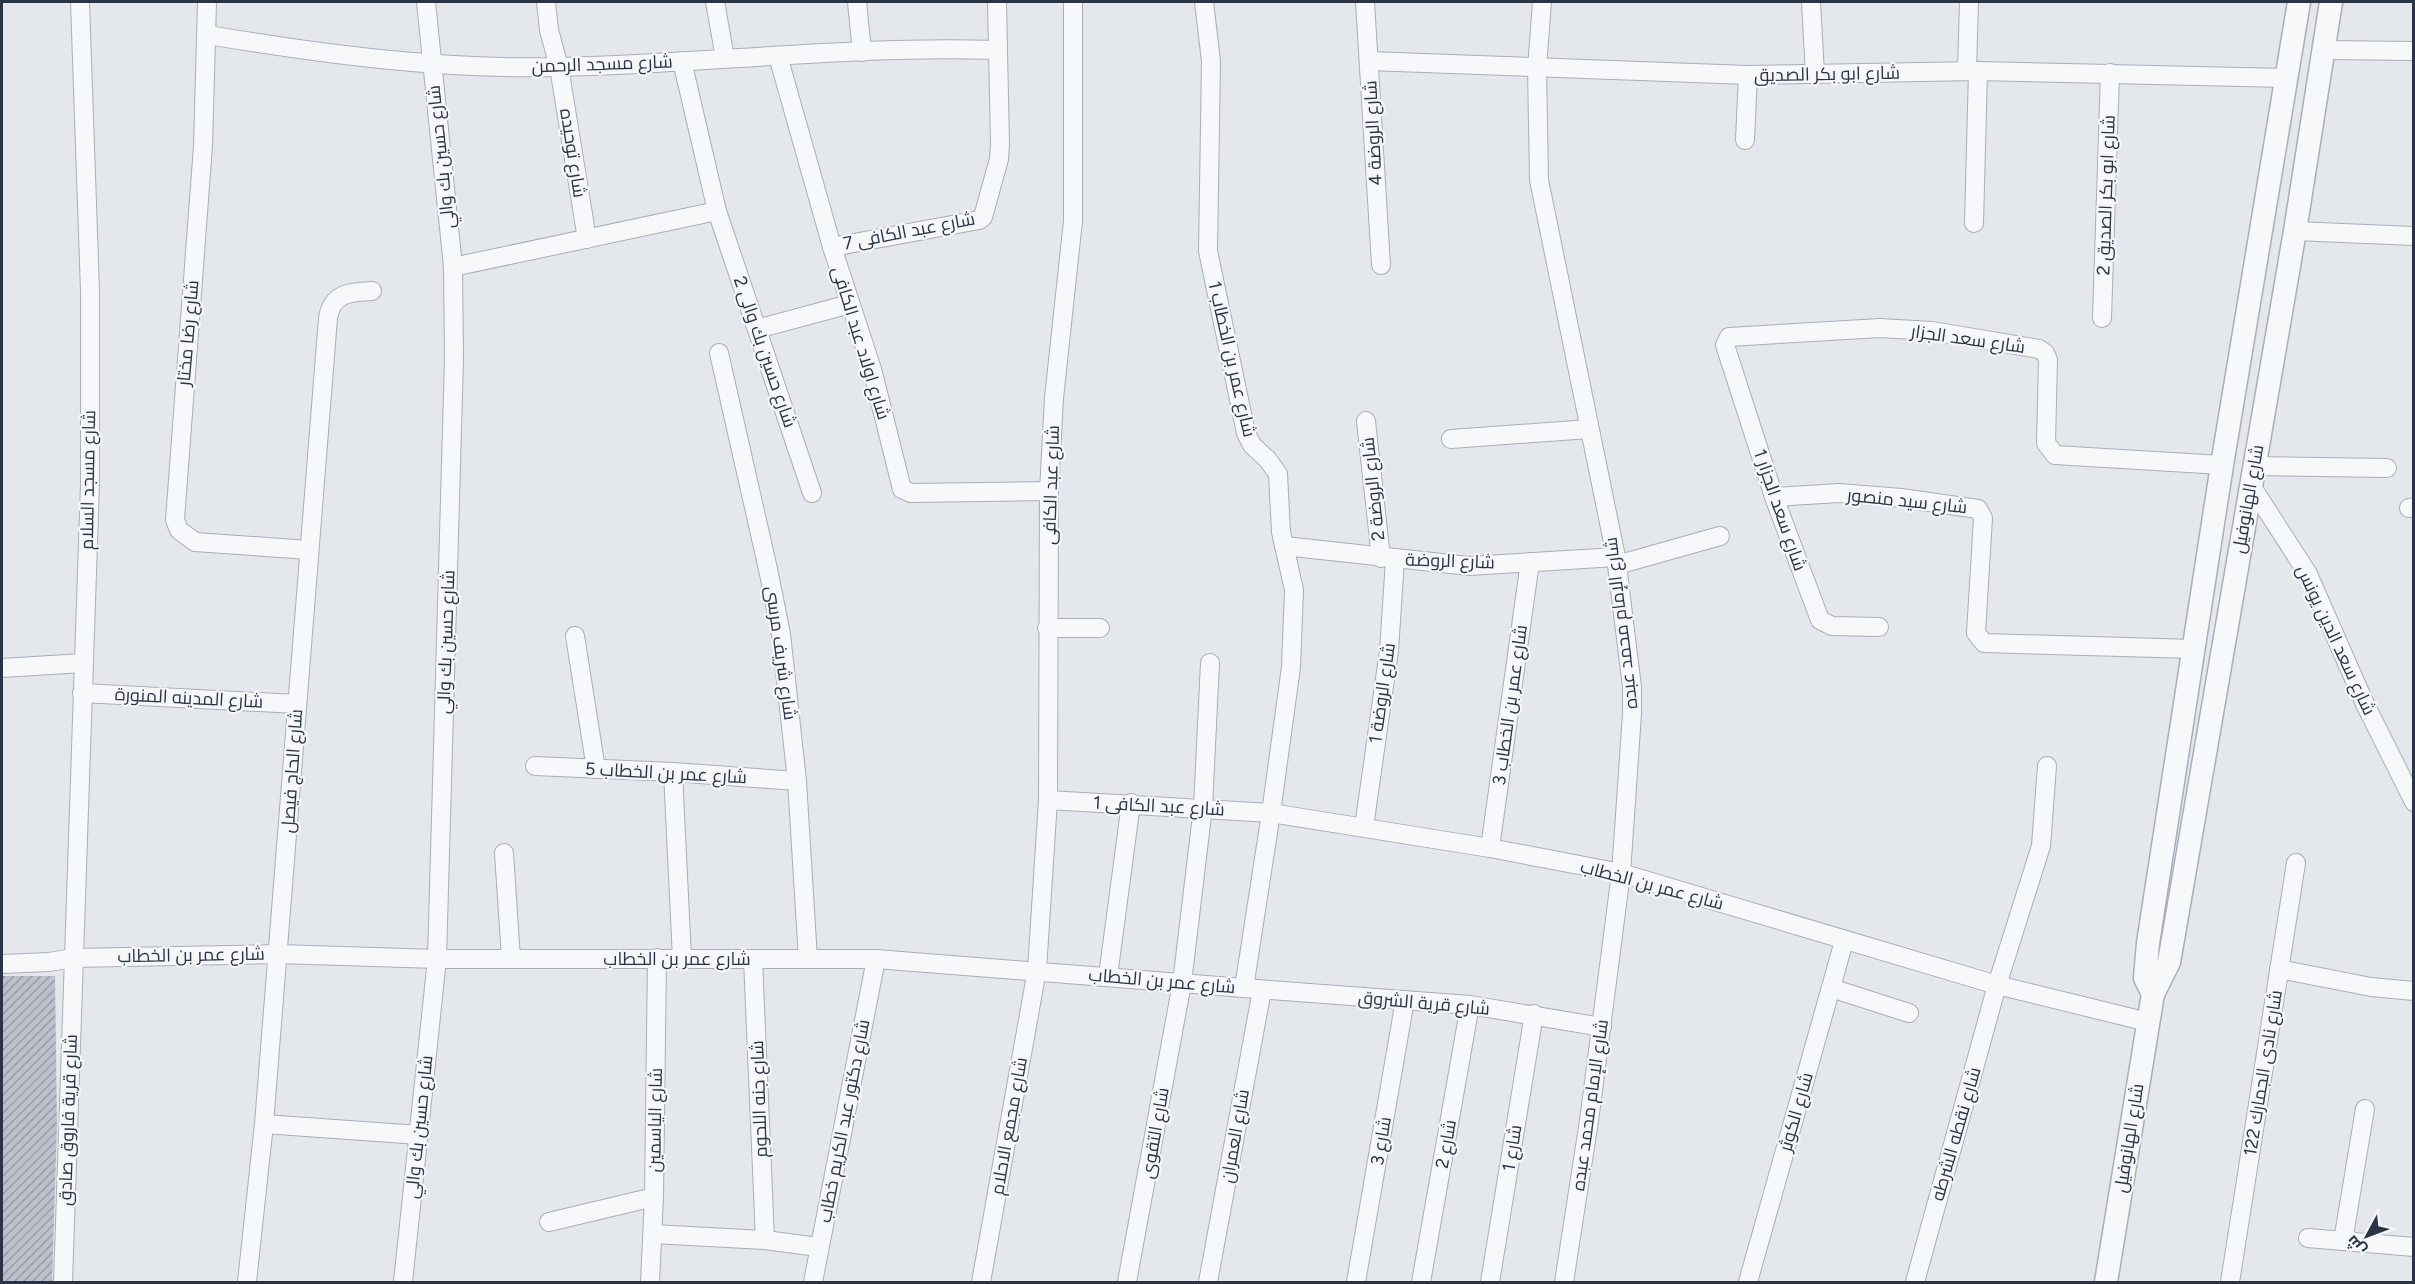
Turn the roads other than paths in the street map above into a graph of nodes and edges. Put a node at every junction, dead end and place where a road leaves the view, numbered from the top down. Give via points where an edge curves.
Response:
1 (80, 2) edge
2 (207, 2) edge
3 (426, 2) edge
4 (546, 2) edge
5 (715, 2) edge
6 (857, 2) edge
7 (997, 2) edge
8 (1073, 2) edge
9 (1204, 2) edge
10 (1365, 2) edge
11 (1542, 2) edge
12 (1811, 2) edge
13 (1969, 2) edge
14 (2300, 2) edge
15 (2331, 2) edge
16 (208, 35) junction
17 (997, 50) junction
18 (2325, 50) junction
19 (2414, 51) edge
20 (862, 52) junction
21 (778, 56) junction
22 (725, 58) junction
23 (682, 61) junction
24 (1369, 61) junction
25 (431, 64) junction
26 (559, 67) junction
27 (1537, 68) junction
28 (1973, 71) junction
29 (2110, 73) junction
30 (1815, 74) junction
31 (1748, 75) junction
32 (2286, 78) junction
33 (1744, 140) dead end
34 (717, 211) junction
35 (1974, 224) dead end
36 (2295, 231) junction
37 (2414, 236) edge
38 (587, 239) junction
39 (832, 247) junction
40 (1381, 265) dead end
41 (453, 267) junction
42 (372, 291) dead end
43 (850, 304) junction
44 (2102, 318) dead end
45 (757, 329) junction
46 (1725, 341) joint
47 (719, 352) dead end
48 (1366, 421) dead end
49 (1589, 429) junction
50 (1451, 439) dead end
51 (2222, 465) junction
52 (2387, 468) dead end
53 (2252, 475) junction
54 (1050, 491) junction
55 (812, 493) dead end
56 (1774, 497) junction
57 (1720, 536) dead end
58 (1284, 546) junction
59 (309, 550) junction
60 (1388, 558) junction
61 (1617, 561) junction
62 (1530, 562) junction
63 (1879, 627) dead end
64 (1047, 628) junction
65 (1100, 628) dead end
66 (575, 636) dead end
67 (2194, 649) junction
68 (83, 663) junction
69 (1210, 663) dead end
70 (2, 668) edge
71 (82, 693) junction
72 (297, 704) junction
73 (2405, 764) edge
74 (535, 766) dead end
75 (2048, 766) dead end
76 (596, 769) junction
77 (673, 772) junction
78 (796, 780) junction
79 (1048, 801) junction
80 (2414, 802) edge
81 (1131, 803) junction
82 (1203, 807) junction
83 (1271, 813) junction
84 (1364, 827) junction
85 (1490, 848) junction
86 (504, 853) dead end
87 (2296, 863) dead end
88 (1621, 873) junction
89 (1844, 941) junction
90 (278, 954) junction
91 (73, 958) junction
92 (657, 958) junction
93 (437, 959) junction
94 (511, 959) junction
95 (682, 959) junction
96 (753, 959) junction
97 (808, 959) junction
98 (876, 959) junction
99 (2, 964) edge
100 (2279, 969) junction
101 (1037, 970) junction
102 (1108, 976) junction
103 (1182, 983) junction
104 (1997, 985) junction
105 (1831, 988) junction
106 (1253, 989) junction
107 (2414, 991) edge
108 (2153, 994) junction
109 (1405, 1000) junction
110 (1470, 1005) junction
111 (1909, 1013) dead end
112 (1534, 1014) junction
113 (2148, 1022) junction
114 (1602, 1027) junction
115 (2366, 1109) dead end
116 (264, 1124) junction
117 (418, 1135) junction
118 (654, 1197) junction
119 (549, 1222) dead end
120 (653, 1234) junction
121 (2308, 1238) dead end
122 (765, 1240) junction
123 (2343, 1241) junction
124 (819, 1247) junction
125 (2414, 1247) edge
126 (63, 1282) edge
127 (247, 1282) edge
128 (403, 1282) edge
129 (650, 1282) edge
130 (813, 1282) edge
131 (981, 1282) edge
132 (1127, 1282) edge
133 (1208, 1282) edge
134 (1356, 1282) edge
135 (1421, 1282) edge
136 (1490, 1282) edge
137 (1564, 1282) edge
138 (1748, 1282) edge
139 (1915, 1282) edge
140 (2106, 1282) edge
141 (2230, 1282) edge

1 - 68 street, شارع مسجد السلام via 90,291 90,484
2 - 16 street, شارع رضا مختار
3 - 25 street, شارع حسين بك والي
4 - 26 street, شارع توحيده
5 - 22 street
6 - 20 street
7 - 17 street
8 - 54 street, شارع عبد الكافى via 1073,221 1054,398
9 - 58 street, شارع عمر بن الخطاب 1 via 1210,61 1208,251 1246,433 1278,474
10 - 24 street, شارع الروضة 4
11 - 27 street, شارع الإمام محمد عبده
12 - 30 street
13 - 28 street
14 - 32 street, شارع الهانوفيل
15 - 18 street, شارع الهانوفيل
16 - 25 street, شارع مسجد الرحمن
16 - 59 street, شارع رضا مختار via 175,520 179,530 195,542
17 - 20 street, شارع مسجد الرحمن via 918,48
17 - 39 street, شارع عبد الكافى 7 via 1000,144 984,214 979,220
18 - 19 street
18 - 36 street, شارع الهانوفيل
20 - 21 street, شارع مسجد الرحمن
21 - 22 street, شارع مسجد الرحمن
21 - 39 street, شارع اولاد عبد الكافى
22 - 23 street, شارع مسجد الرحمن
23 - 26 street, شارع مسجد الرحمن
23 - 34 street, شارع حسين بك والى 2
24 - 27 street, شارع ابو بكر الصديق
24 - 40 street, شارع الروضة 4
25 - 26 street, شارع مسجد الرحمن
25 - 41 street, شارع حسين بك والي
26 - 38 street, شارع توحيده
27 - 31 street, شارع ابو بكر الصديق
27 - 49 street, شارع الإمام محمد عبده via 1542,196
28 - 29 street, شارع ابو بكر الصديق
28 - 30 street, شارع ابو بكر الصديق
28 - 35 street
29 - 32 street, شارع ابو بكر الصديق
29 - 44 street, شارع ابو بكر الصديق 2
30 - 31 street, شارع ابو بكر الصديق
31 - 33 street
32 - 51 street, شارع الهانوفيل
34 - 38 street
34 - 45 street, شارع حسين بك والى 2
36 - 37 street
36 - 53 street, شارع الهانوفيل
38 - 41 street
39 - 43 street, شارع اولاد عبد الكافى
41 - 93 street, شارع حسين بك والي via 454,358
42 - 59 street, شارع الحاج فيصل via 347,292 329,309
43 - 45 street
43 - 54 street, شارع اولاد عبد الكافى via 873,369 905,491
45 - 55 street, شارع حسين بك والى 2
46 - 51 street, شارع سعد الجزار via 1730,337 1880,328 1932,331 2039,349 2048,360 2046,443 2055,455
46 - 56 street, شارع سعد الجزار 1
47 - 78 street, شارع شريف مرسى via 779,623
48 - 60 street, شارع الروضة 2
49 - 50 street
49 - 61 street, شارع الإمام محمد عبده
51 - 67 street, شارع الهانوفيل
52 - 53 street
53 - 73 street, شارع سعد الدين يونس via 2308,574 2365,704
53 - 108 street, شارع الهانوفيل via 2172,945
54 - 64 street, شارع عبد الكافى
56 - 63 street, شارع سعد الجزار 1 via 1820,620 1832,627
56 - 67 street, شارع سيد منصور via 1839,493 1978,510 1983,518 1976,633 1984,643
57 - 61 street, شارع الروضة
58 - 60 street, شارع الروضة
58 - 83 street, شارع عمر بن الخطاب 1 via 1294,590 1291,667
59 - 72 street, شارع الحاج فيصل
60 - 62 street, شارع الروضة via 1468,566
60 - 84 street, شارع الروضة 1 via 1389,651
61 - 62 street, شارع الروضة
61 - 88 street, شارع الإمام محمد عبده via 1632,714
62 - 85 street, شارع عمر بن الخطاب 3
64 - 65 street
64 - 79 street, شارع عبد الكافى
66 - 76 street
67 - 108 street, شارع الهانوفيل via 2145,962 2145,978
68 - 70 street
68 - 71 street, شارع مسجد السلام
69 - 82 street, شارع التقوى
71 - 72 street, شارع المدينه المنورة
71 - 91 street, شارع مسجد السلام
72 - 90 street, شارع الحاج فيصل
73 - 80 street, شارع سعد الدين يونس
74 - 76 street, شارع عمر بن الخطاب 5
75 - 104 street, شارع نقطه الشرطه via 2041,846
76 - 77 street, شارع عمر بن الخطاب 5
77 - 78 street, شارع عمر بن الخطاب 5
77 - 95 street
78 - 97 street, شارع شريف مرسى
79 - 81 street, شارع عبد الكافى 1
79 - 101 street, شارع عبد الكافى
81 - 82 street, شارع عبد الكافى 1
81 - 102 street
82 - 83 street, شارع عبد الكافى 1
82 - 103 street, شارع التقوى
83 - 84 street, شارع عمر بن الخطاب
83 - 106 street, شارع عمر بن الخطاب
84 - 85 street, شارع عمر بن الخطاب
85 - 88 street, شارع عمر بن الخطاب
86 - 94 street
87 - 100 street, شارع نادى الجمارك 122
88 - 89 street, شارع عمر بن الخطاب
88 - 114 street, شارع الإمام محمد عبده
89 - 104 street, شارع عمر بن الخطاب
89 - 105 street, شارع الكوثر
90 - 91 street, شارع عمر بن الخطاب
90 - 93 street, شارع عمر بن الخطاب
90 - 116 street, شارع الحاج فيصل
91 - 99 street, شارع عمر بن الخطاب
91 - 126 street, شارع قرية فاروق صادق
92 - 94 street, شارع عمر بن الخطاب
92 - 95 street, شارع عمر بن الخطاب
92 - 118 street, شارع الياسمين
93 - 94 street, شارع عمر بن الخطاب
93 - 117 street, شارع حسين بك والي
95 - 96 street, شارع عمر بن الخطاب
96 - 97 street, شارع عمر بن الخطاب
96 - 122 street, شارع جنه اللحوم
97 - 98 street, شارع عمر بن الخطاب
98 - 101 street, شارع عمر بن الخطاب
98 - 124 street, شارع دكتور عبد الكريم خطاب
100 - 107 street
100 - 141 street, شارع نادى الجمارك 122
101 - 102 street, شارع عمر بن الخطاب
101 - 131 street, شارع مجمع الاحلام
102 - 103 street, شارع عمر بن الخطاب
103 - 106 street, شارع عمر بن الخطاب
103 - 132 street, شارع التقوى
104 - 113 street, شارع عمر بن الخطاب
104 - 139 street, شارع نقطه الشرطه
105 - 111 street
105 - 138 street, شارع الكوثر
106 - 109 street, شارع قرية الشروق
106 - 133 street, شارع العمران
108 - 113 street, شارع الهانوفيل
109 - 110 street, شارع قرية الشروق
109 - 134 street, شارع 3
110 - 112 street, شارع قرية الشروق
110 - 135 street, شارع 2
112 - 114 street, شارع قرية الشروق
112 - 136 street, شارع 1
113 - 140 street, شارع الهانوفيل
114 - 137 street, شارع الإمام محمد عبده
115 - 123 street
116 - 117 street
116 - 127 street, شارع الحاج فيصل
117 - 128 street, شارع حسين بك والي
118 - 119 street
118 - 120 street, شارع الياسمين
120 - 122 street
120 - 129 street, شارع الياسمين
121 - 123 street
122 - 124 street
123 - 125 street
124 - 130 street, شارع دكتور عبد الكريم خطاب

